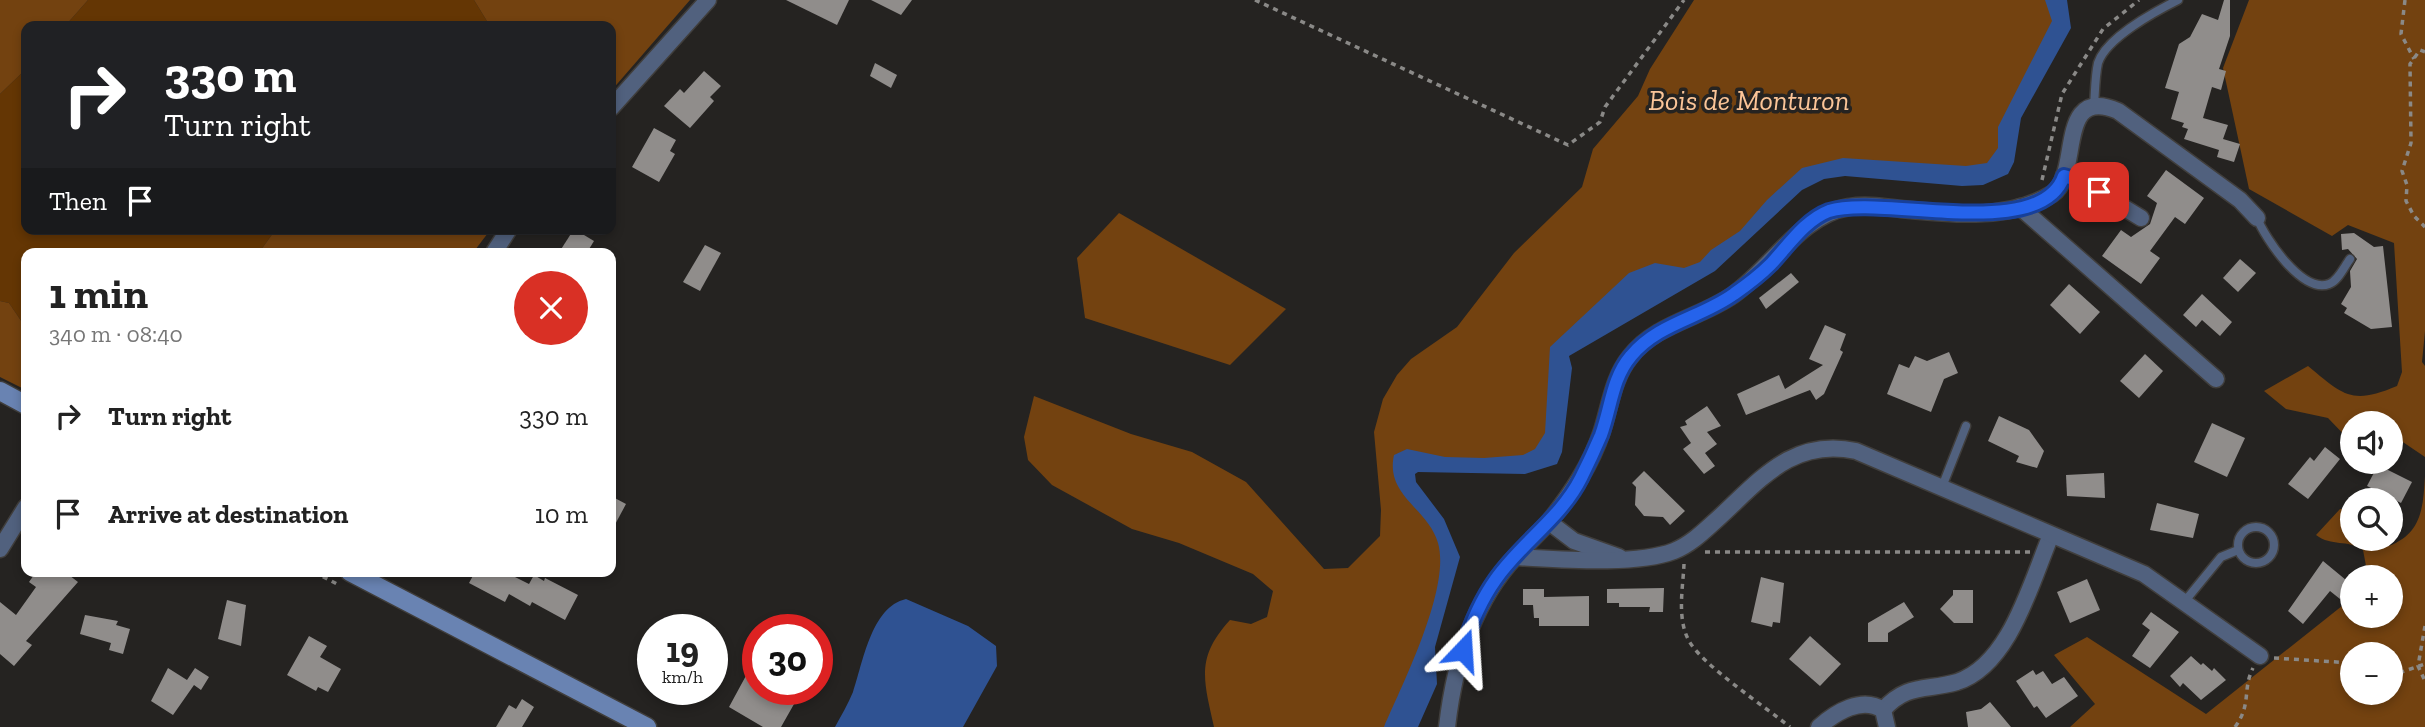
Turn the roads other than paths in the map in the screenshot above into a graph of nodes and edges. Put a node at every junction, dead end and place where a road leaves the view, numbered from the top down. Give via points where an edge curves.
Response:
1 (708, 0) edge
2 (2178, 0) edge
3 (616, 102) edge
4 (2097, 107) junction
5 (2064, 176) junction
6 (2027, 204) junction
7 (2141, 218) dead end
8 (2257, 218) joint
9 (2350, 259) dead end
10 (2216, 379) dead end
11 (0, 391) edge
12 (21, 402) edge
13 (1966, 426) dead end
14 (1942, 487) junction
15 (21, 515) edge
16 (1549, 522) junction
17 (2051, 535) junction
18 (0, 549) edge
19 (2238, 550) junction
20 (1515, 557) junction
21 (1619, 557) junction
22 (360, 577) edge
23 (2185, 601) junction
24 (2260, 656) road end
25 (1883, 710) junction
26 (647, 727) edge
27 (1447, 727) edge
28 (1819, 727) edge
29 (1887, 727) edge

1 - 3 street
2 - 4 lane via 2151,13 2103,54 2098,64
4 - 5 street via 2083,113 2077,122
4 - 8 street via 2118,111 2240,200
5 - 6 street via 2057,191
5 - 7 street
6 - 10 street
6 - 16 street via 1970,214 1859,206 1814,219 1732,296 1666,328 1630,357 1580,480
8 - 9 lane via 2279,255 2294,271 2316,283 2333,282
11 - 12 main road
13 - 14 lane
14 - 17 street
14 - 21 street via 1856,451 1812,449 1784,460 1685,546 1659,555
15 - 18 street
16 - 20 street
16 - 21 street via 1574,541
17 - 23 street via 2144,574
17 - 25 street via 2009,633 1987,664 1956,682 1909,690
19 - 19 lane via 2247,561 2261,562 2272,553 2273,540 2264,529 2250,528 2239,537
19 - 23 lane via 2221,556
20 - 21 street
20 - 27 street via 1495,579 1467,635
22 - 26 main road
23 - 24 street
25 - 28 street via 1857,705
25 - 29 street

